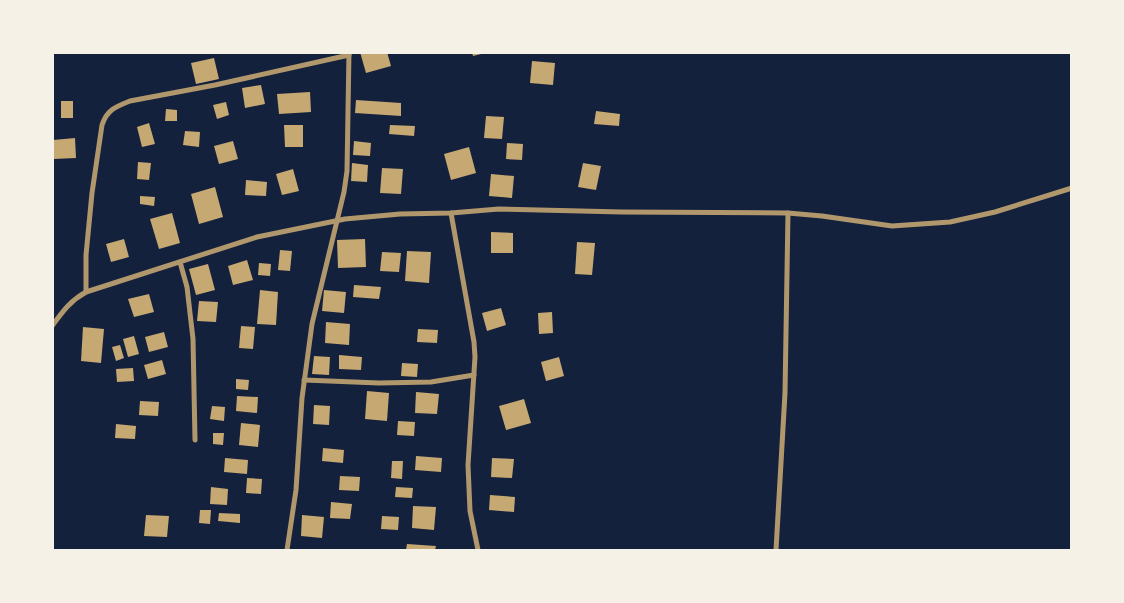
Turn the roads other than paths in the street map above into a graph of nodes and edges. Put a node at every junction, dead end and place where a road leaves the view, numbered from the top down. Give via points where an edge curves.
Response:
1 (349, 54) edge
2 (1072, 188) edge
3 (451, 213) junction
4 (788, 213) junction
5 (336, 220) junction
6 (180, 262) junction
7 (86, 292) junction
8 (52, 326) edge
9 (474, 375) junction
10 (304, 380) junction
11 (196, 440) dead end
12 (287, 550) edge
13 (478, 550) edge
14 (776, 550) edge

1 - 5 street via 347,171
1 - 7 street via 130,101 109,112 102,125 92,193
2 - 4 street via 950,222 892,226
3 - 4 street via 498,209
3 - 5 street
3 - 9 street via 474,342
4 - 14 street via 785,392
5 - 6 street via 257,237
5 - 10 street via 312,324
6 - 7 street
6 - 11 street via 187,287 193,340
7 - 8 street via 68,305
9 - 10 street via 431,382
9 - 13 street via 468,482
10 - 12 street via 296,490

